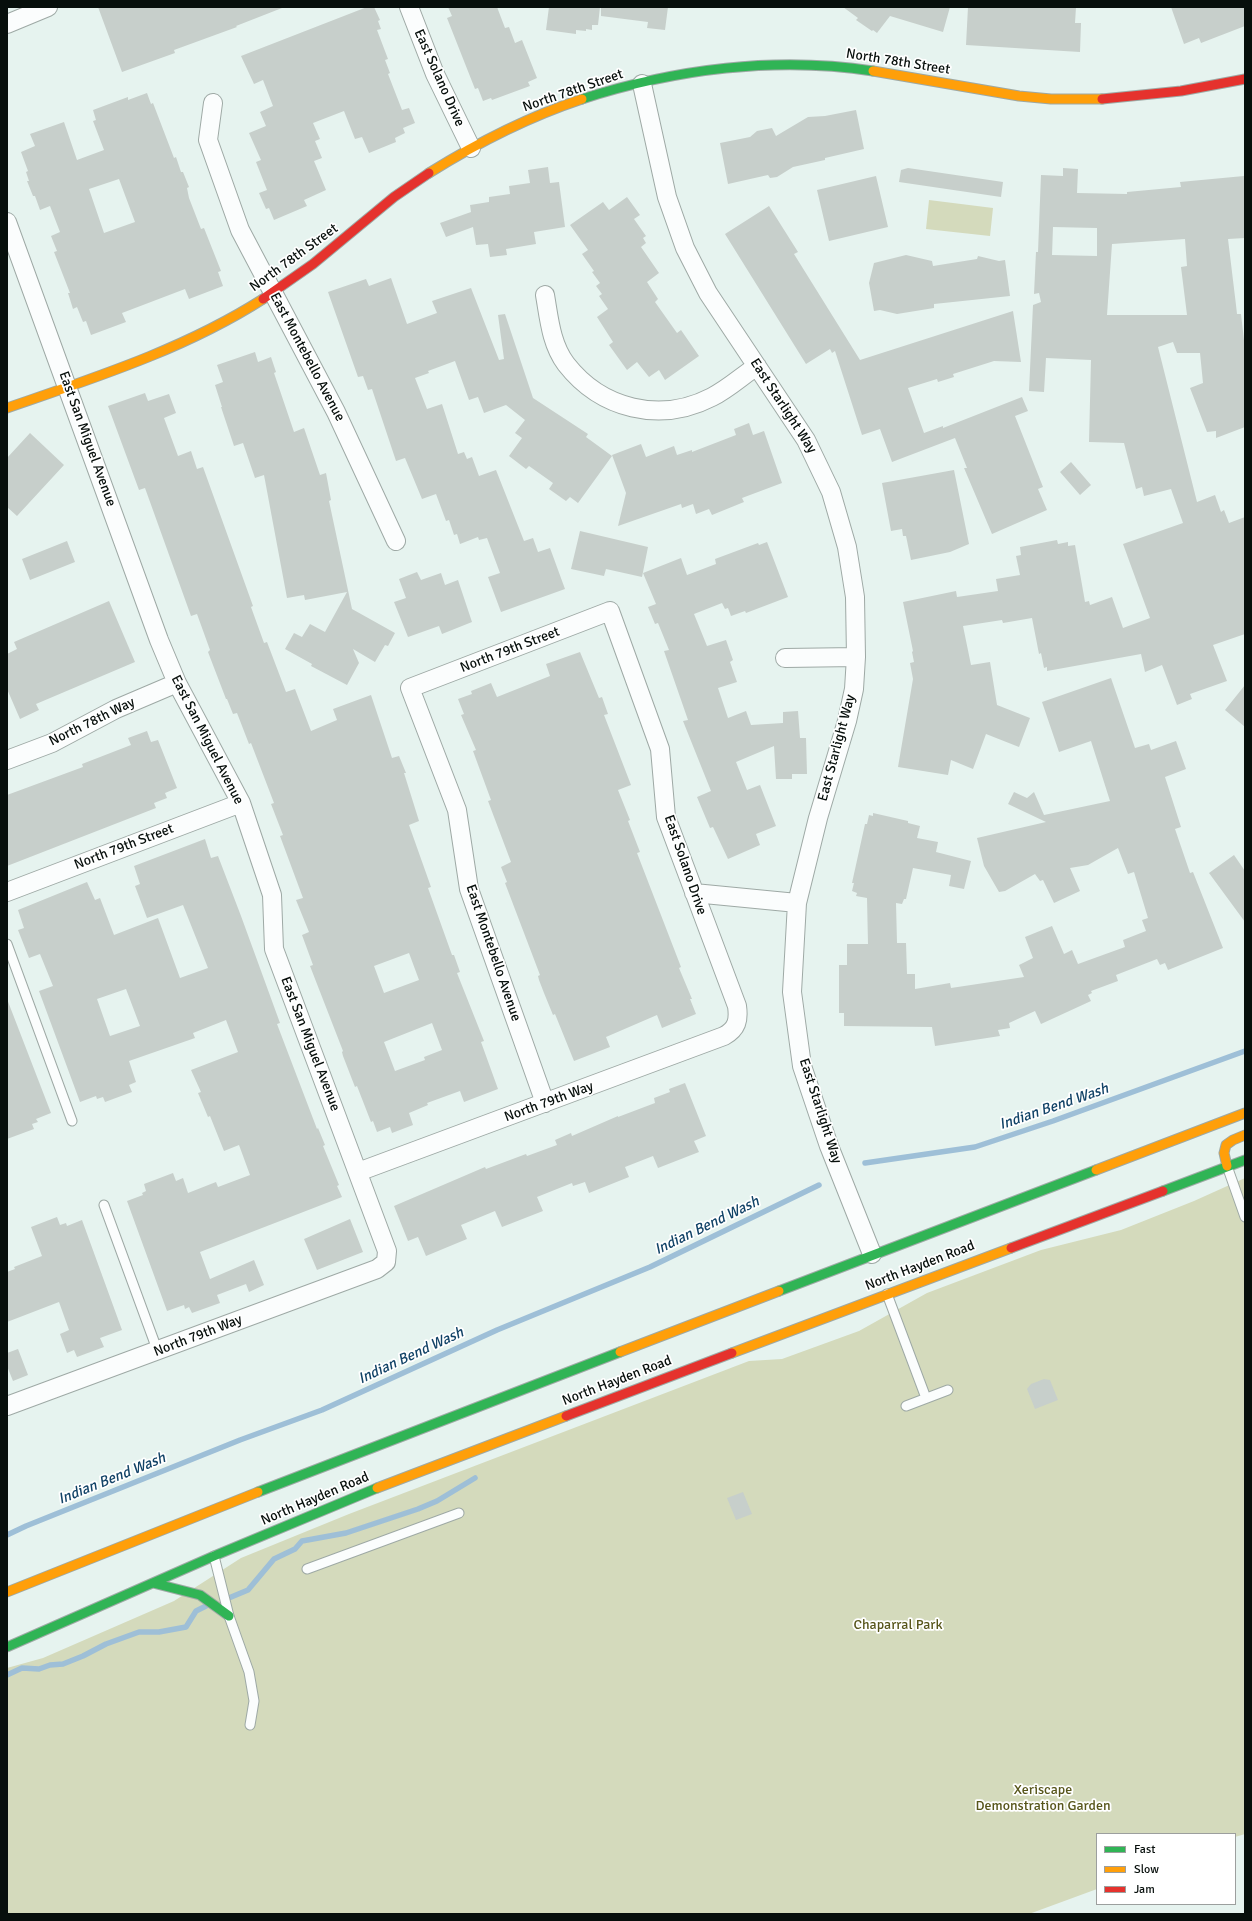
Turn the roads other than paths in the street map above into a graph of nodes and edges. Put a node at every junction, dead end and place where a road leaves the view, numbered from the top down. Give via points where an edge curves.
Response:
1 (48, 7) edge
2 (409, 7) edge
3 (7, 24) edge
4 (1245, 79) edge
5 (642, 84) junction
6 (213, 103) dead end
7 (471, 148) junction
8 (7, 222) edge
9 (272, 292) junction
10 (545, 295) dead end
11 (757, 366) junction
12 (68, 387) junction
13 (7, 408) edge
14 (396, 541) dead end
15 (610, 611) joint
16 (856, 657) junction
17 (785, 658) dead end
18 (177, 683) junction
19 (410, 688) joint
20 (7, 760) edge
21 (241, 803) junction
22 (7, 892) edge
23 (694, 893) junction
24 (797, 903) junction
25 (7, 944) edge
26 (736, 1025) joint
27 (546, 1103) junction
28 (1245, 1112) edge
29 (72, 1121) dead end
30 (1245, 1135) edge
31 (1245, 1160) edge
32 (1227, 1166) junction
33 (358, 1172) junction
34 (104, 1205) dead end
35 (1245, 1217) edge
36 (872, 1254) junction
37 (386, 1262) joint
38 (887, 1294) junction
39 (158, 1352) junction
40 (948, 1390) dead end
41 (926, 1398) junction
42 (7, 1406) edge
43 (906, 1406) dead end
44 (459, 1513) dead end
45 (214, 1556) junction
46 (307, 1569) dead end
47 (153, 1583) junction
48 (7, 1592) edge
49 (228, 1616) junction
50 (7, 1647) edge
51 (250, 1725) dead end

1 - 3 street
2 - 7 street, East Solano Drive via 435,74
4 - 5 main road, North 78th Street via 1167,94 1124,98 1042,98 988,92 933,80 860,69 775,64 727,69
5 - 7 main road, North 78th Street via 605,92 542,114
5 - 11 street, East Starlight Way via 667,197 685,248 708,293
6 - 9 street, East Montebello Avenue via 208,140 240,230
7 - 9 main road, North 78th Street via 398,194 348,236
8 - 12 street, East San Miguel Avenue
9 - 12 main road, North 78th Street via 246,310 168,350
9 - 14 street, East Montebello Avenue via 336,412
10 - 11 street via 551,333 565,363 586,385 608,400 635,409 658,411 688,406 712,397
11 - 16 street, East Starlight Way via 806,440 831,492 847,547 855,597
12 - 13 main road, North 78th Street
12 - 18 street, East San Miguel Avenue via 159,640
15 - 19 street, North 79th Street
15 - 23 street, East Solano Drive via 660,749 666,817
16 - 17 street
16 - 24 street, East Starlight Way via 854,689 847,721 818,818
18 - 20 street, North 78th Way via 116,709 52,743
18 - 21 street, East San Miguel Avenue
19 - 27 street, East Montebello Avenue via 457,810 468,889
21 - 22 street, North 79th Street
21 - 33 street, East San Miguel Avenue via 272,894 274,949
23 - 24 street
23 - 26 street, East Solano Drive via 737,1006 739,1017
24 - 36 street, East Starlight Way via 792,992 802,1066 829,1146
25 - 29 lane
26 - 27 street, North 79th Way via 732,1032 724,1036
27 - 33 street, North 79th Way
28 - 36 main road, North Hayden Road
30 - 32 main road via 1227,1143 1223,1148
31 - 32 main road, North Hayden Road
32 - 35 lane
32 - 38 main road, North Hayden Road
33 - 37 street, East San Miguel Avenue via 387,1251
34 - 39 lane
36 - 48 main road, North Hayden Road
37 - 39 street, North 79th Way via 377,1269
38 - 41 lane
38 - 45 main road, North Hayden Road via 421,1470
39 - 42 street, North 79th Way
40 - 41 lane
41 - 43 lane
44 - 46 lane
45 - 47 main road, North Hayden Road
45 - 49 lane
47 - 49 main road via 200,1596
47 - 50 main road, North Hayden Road
49 - 51 lane via 249,1672 254,1701

